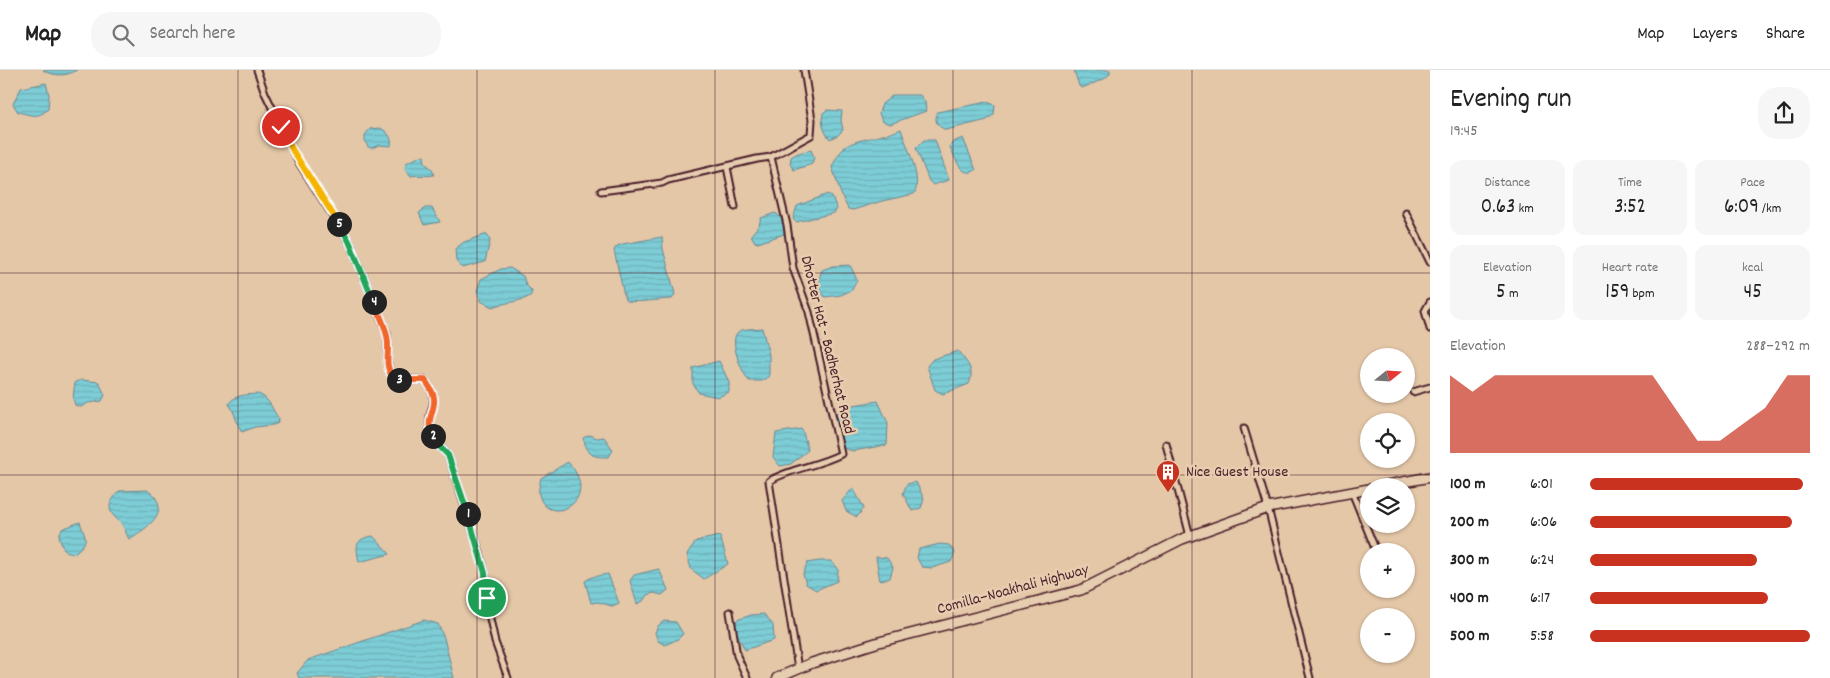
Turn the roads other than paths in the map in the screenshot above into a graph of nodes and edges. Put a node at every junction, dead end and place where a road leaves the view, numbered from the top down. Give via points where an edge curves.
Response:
1 (257, 70) edge
2 (804, 70) edge
3 (771, 158) junction
4 (727, 167) junction
5 (601, 191) dead end
6 (735, 207) dead end
7 (1406, 213) dead end
8 (1430, 262) edge
9 (1430, 302) edge
10 (1430, 329) edge
11 (1430, 386) edge
12 (1415, 391) edge
13 (1244, 428) dead end
14 (1166, 444) dead end
15 (1430, 477) edge
16 (1415, 480) edge
17 (1360, 491) edge
18 (1352, 492) junction
19 (1268, 508) junction
20 (1190, 536) junction
21 (1373, 543) edge
22 (730, 612) dead end
23 (794, 673) edge
24 (508, 678) edge
25 (747, 678) edge
26 (777, 678) edge
27 (1310, 678) edge

1 - 24 street via 298,161 349,241 387,334 390,374 394,379 425,380 435,400 430,414 430,430 448,455 480,553 489,614
2 - 3 street via 812,120 811,135
3 - 4 street
3 - 23 street, Dhotter Hat - Badherhat Road via 787,225 793,268 809,312 841,454 769,481
4 - 5 street via 662,183
4 - 6 street
7 - 8 street
9 - 10 street via 1425,312
11 - 12 street
13 - 19 street
14 - 20 street
15 - 16 highway
17 - 18 highway, Comilla–Noakhali Highway
18 - 19 highway, Comilla–Noakhali Highway
18 - 21 street
19 - 20 highway, Comilla–Noakhali Highway
19 - 27 street
20 - 23 highway, Comilla–Noakhali Highway via 1081,590 879,642 812,663
22 - 25 street via 737,656
23 - 26 highway, Comilla–Noakhali Highway

